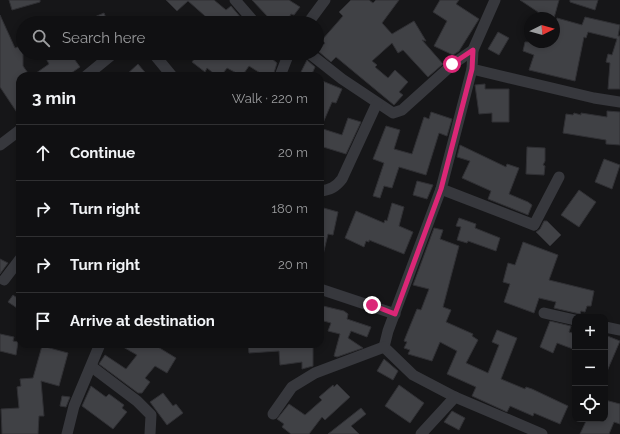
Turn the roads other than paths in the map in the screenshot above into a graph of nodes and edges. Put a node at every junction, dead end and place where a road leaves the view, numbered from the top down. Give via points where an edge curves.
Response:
1 (235, 0) edge
2 (325, 0) edge
3 (492, 1) edge
4 (249, 16) edge
5 (313, 16) edge
6 (473, 50) junction
7 (105, 60) edge
8 (159, 60) edge
9 (286, 60) edge
10 (318, 60) edge
11 (472, 69) junction
12 (91, 72) edge
13 (169, 72) edge
14 (282, 72) edge
15 (620, 102) edge
16 (377, 103) junction
17 (16, 133) edge
18 (0, 145) edge
19 (559, 177) dead end
20 (441, 189) junction
21 (324, 190) edge
22 (16, 264) edge
23 (4, 280) dead end
24 (324, 290) edge
25 (544, 313) dead end
26 (395, 314) junction
27 (572, 319) edge
28 (608, 328) edge
29 (620, 330) edge
30 (384, 347) junction
31 (99, 348) edge
32 (92, 367) junction
33 (455, 397) junction
34 (272, 414) dead end
35 (67, 434) edge
36 (150, 434) edge
37 (421, 434) edge
38 (542, 434) edge

1 - 4 street
2 - 5 street
3 - 6 street
6 - 11 street
6 - 16 street via 452,64 402,110 393,113
7 - 12 street
8 - 13 street
9 - 14 street
10 - 16 street
11 - 15 street
11 - 20 street
16 - 21 street via 342,179 331,189
17 - 18 street
19 - 20 street via 534,225
20 - 26 street
22 - 23 street
24 - 26 street
25 - 27 street
26 - 30 street
28 - 29 street
30 - 33 street via 413,376
30 - 34 street via 315,373 292,387
31 - 32 street
32 - 35 street via 74,406
32 - 36 street via 137,401 151,415
33 - 37 street
33 - 38 street

